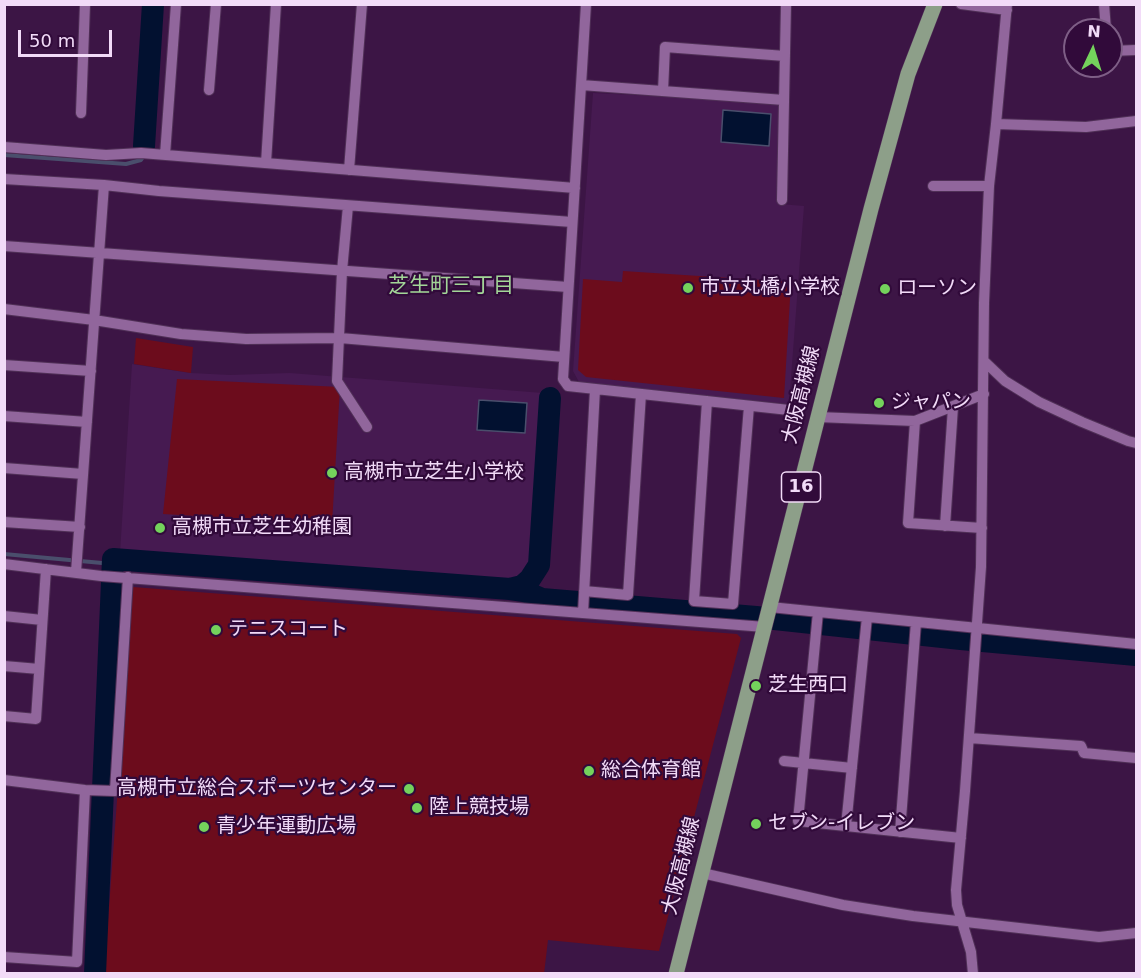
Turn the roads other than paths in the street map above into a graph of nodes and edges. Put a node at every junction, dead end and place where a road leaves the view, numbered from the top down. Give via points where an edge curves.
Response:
1 (85, 4) edge
2 (176, 4) edge
3 (216, 4) edge
4 (276, 4) edge
5 (362, 4) edge
6 (586, 4) edge
7 (786, 4) edge
8 (935, 4) edge
9 (961, 4) edge
10 (1007, 7) edge
11 (785, 56) junction
12 (581, 86) junction
13 (209, 90) dead end
14 (663, 91) junction
15 (784, 100) junction
16 (81, 113) dead end
17 (1137, 121) edge
18 (996, 124) junction
19 (4, 147) edge
20 (165, 155) junction
21 (266, 163) junction
22 (349, 170) junction
23 (4, 179) edge
24 (104, 185) junction
25 (933, 186) dead end
26 (989, 186) junction
27 (575, 188) junction
28 (782, 200) dead end
29 (348, 206) junction
30 (572, 222) junction
31 (4, 246) edge
32 (99, 253) junction
33 (342, 271) junction
34 (568, 287) junction
35 (4, 309) edge
36 (94, 320) junction
37 (340, 338) junction
38 (564, 357) junction
39 (984, 361) junction
40 (4, 365) edge
41 (91, 371) junction
42 (595, 389) junction
43 (641, 394) junction
44 (984, 394) junction
45 (707, 401) junction
46 (749, 406) junction
47 (953, 407) junction
48 (789, 410) dead end
49 (4, 416) edge
50 (818, 417) junction
51 (87, 422) junction
52 (915, 422) junction
53 (367, 427) dead end
54 (1137, 443) edge
55 (4, 468) edge
56 (83, 474) junction
57 (4, 522) edge
58 (945, 526) junction
59 (80, 527) junction
60 (982, 528) junction
61 (4, 564) edge
62 (46, 569) junction
63 (76, 573) junction
64 (124, 577) junction
65 (583, 602) junction
66 (721, 603) junction
67 (770, 607) junction
68 (818, 612) junction
69 (4, 616) edge
70 (867, 617) junction
71 (42, 620) junction
72 (916, 621) junction
73 (720, 624) junction
74 (765, 627) junction
75 (977, 628) junction
76 (1137, 644) edge
77 (4, 666) edge
78 (39, 669) junction
79 (4, 716) edge
80 (969, 738) junction
81 (1137, 758) edge
82 (784, 761) dead end
83 (804, 763) junction
84 (852, 768) junction
85 (4, 780) edge
86 (88, 790) junction
87 (846, 826) junction
88 (900, 832) junction
89 (961, 838) junction
90 (702, 873) junction
91 (962, 922) junction
92 (1137, 933) edge
93 (4, 957) edge
94 (76, 968) edge
95 (676, 974) edge
96 (973, 974) edge

1 - 16 street
2 - 20 street
3 - 13 street
4 - 21 street
5 - 22 street
6 - 12 street
7 - 11 street
8 - 50 main road, 大阪高槻線 / 16 via 908,74
9 - 10 street
10 - 18 street
11 - 14 street via 666,46
11 - 15 street
12 - 14 street
12 - 27 street
14 - 15 street
15 - 28 street
17 - 18 street via 1086,127
18 - 26 street
19 - 20 street
20 - 21 street
21 - 22 street
22 - 27 street
23 - 24 street
24 - 29 street
24 - 32 street
25 - 26 street
26 - 39 street
27 - 30 street
29 - 30 street
29 - 33 street
30 - 34 street
31 - 32 street
32 - 33 street
32 - 36 street
33 - 34 street
33 - 37 street
34 - 38 street
35 - 36 street
36 - 37 street via 203,336
36 - 41 street
37 - 38 street
37 - 53 street via 337,381
38 - 42 street via 562,379 568,386
39 - 44 street
39 - 54 street via 1005,381 1039,402
40 - 41 street
41 - 51 street
42 - 43 street
42 - 65 street
43 - 45 street
43 - 65 street via 628,595
44 - 47 street
44 - 60 street
45 - 46 street
45 - 66 street via 694,601
46 - 48 street
46 - 66 street via 733,604
47 - 52 street
47 - 58 street
49 - 51 street
50 - 52 street
50 - 67 main road, 大阪高槻線 / 16
51 - 56 street
52 - 58 street via 908,523
55 - 56 street
56 - 59 street
57 - 59 street
58 - 60 street
59 - 63 street
60 - 75 street
61 - 62 street
62 - 63 street
62 - 71 street
63 - 64 street
64 - 65 street
64 - 86 street via 115,791
65 - 73 street
66 - 73 street
67 - 68 street
67 - 74 main road, 大阪高槻線 / 16
68 - 70 street
68 - 83 street
69 - 71 street
70 - 72 street
70 - 84 street
71 - 78 street
72 - 75 street
72 - 88 street
73 - 74 street
74 - 90 main road, 大阪高槻線 / 16
75 - 76 street
75 - 80 street
77 - 78 street
78 - 79 street via 36,719
80 - 81 street via 1081,746 1084,753
80 - 89 street
82 - 83 street
83 - 84 street
83 - 87 street via 798,821
84 - 87 street
85 - 86 street
86 - 94 street
87 - 88 street
88 - 89 street
89 - 91 street via 956,890
90 - 91 street via 843,905
90 - 95 main road, 大阪高槻線 / 16
91 - 92 street via 1099,937
91 - 96 street
93 - 94 street

